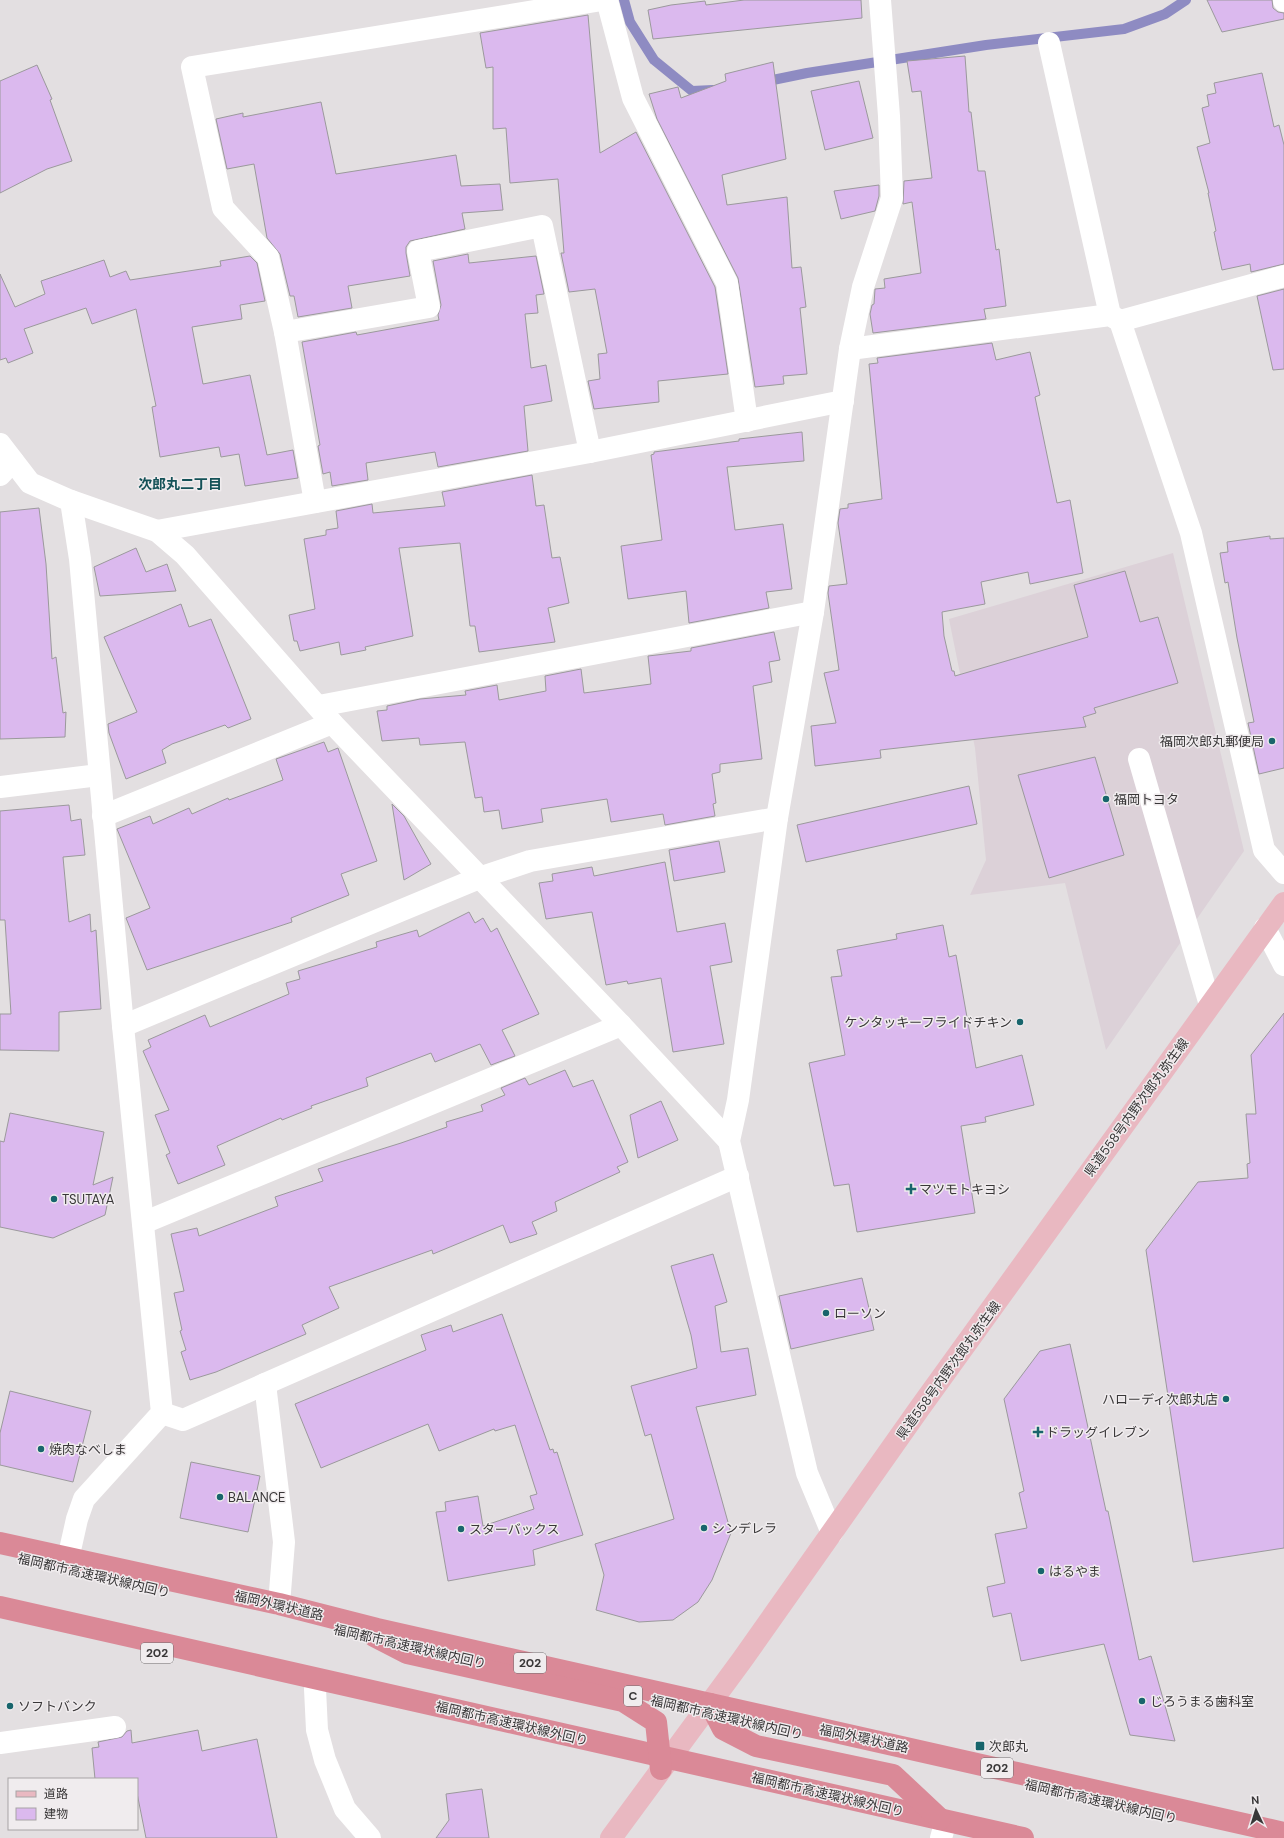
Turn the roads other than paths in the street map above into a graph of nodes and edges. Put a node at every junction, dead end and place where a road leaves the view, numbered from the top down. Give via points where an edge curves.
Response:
1 (602, 0) edge
2 (607, 0) edge
3 (880, 0) edge
4 (1049, 43) dead end
5 (1284, 276) edge
6 (1115, 318) junction
7 (285, 332) junction
8 (850, 349) junction
9 (843, 401) junction
10 (747, 421) junction
11 (0, 444) edge
12 (590, 452) junction
13 (7, 468) edge
14 (71, 501) junction
15 (315, 502) junction
16 (157, 531) junction
17 (813, 612) junction
18 (319, 706) junction
19 (332, 723) junction
20 (1139, 759) dead end
21 (99, 775) junction
22 (0, 787) edge
23 (103, 816) junction
24 (777, 818) junction
25 (1284, 873) edge
26 (479, 878) junction
27 (1284, 903) edge
28 (1266, 928) junction
29 (1284, 965) edge
30 (1210, 1005) junction
31 (621, 1025) junction
32 (123, 1026) junction
33 (729, 1141) junction
34 (738, 1176) junction
35 (143, 1223) junction
36 (265, 1384) junction
37 (162, 1412) junction
38 (832, 1533) junction
39 (0, 1543) edge
40 (0, 1553) edge
41 (68, 1558) junction
42 (279, 1604) junction
43 (0, 1607) edge
44 (0, 1616) edge
45 (350, 1622) junction
46 (315, 1689) junction
47 (710, 1704) junction
48 (115, 1727) dead end
49 (0, 1743) edge
50 (661, 1769) junction
51 (943, 1831) edge
52 (1284, 1833) edge
53 (370, 1838) edge
54 (611, 1838) edge
55 (1009, 1838) edge
56 (1023, 1838) edge
57 (1266, 1838) edge

1 - 7 street via 192,67 223,208 268,258
2 - 10 street via 633,98 727,283
3 - 8 street via 892,198 863,288
4 - 6 street
5 - 6 street
6 - 8 street
6 - 25 street via 1191,533 1264,850
7 - 12 street via 429,307 418,251 542,226
7 - 15 street
8 - 9 street
9 - 10 street
9 - 17 street
10 - 12 street
11 - 13 street
12 - 15 street
13 - 14 street
14 - 16 street
14 - 21 street via 80,559
15 - 16 street
16 - 18 street via 186,555
17 - 18 street
17 - 24 street
18 - 19 street
19 - 23 street
19 - 26 street
20 - 30 street
21 - 22 street
21 - 23 street
23 - 32 street
24 - 26 street via 530,861
24 - 33 street via 738,1100
26 - 31 street
26 - 32 street
27 - 28 main road, 県道558号内野次郎丸弥生線
28 - 29 street
28 - 30 main road, 県道558号内野次郎丸弥生線
30 - 38 main road, 県道558号内野次郎丸弥生線
31 - 33 street
31 - 35 street
32 - 35 street
33 - 34 street
34 - 36 street
34 - 38 street via 807,1473
35 - 37 street
36 - 37 street via 183,1420
36 - 42 street via 284,1542
37 - 41 street via 84,1499
38 - 47 main road, 県道558号内野次郎丸弥生線
39 - 41 highway, 福岡外環状道路 / 202
40 - 57 highway, 福岡都市高速環状線内回り / C
41 - 42 highway, 福岡外環状道路 / 202
42 - 45 highway, 福岡外環状道路 / 202
43 - 56 highway, 福岡都市高速環状線外回り
44 - 46 highway, 202
45 - 47 highway, 福岡外環状道路 / 202
45 - 50 highway via 407,1653 623,1701 656,1722
46 - 50 highway, 202 via 481,1724
46 - 53 street via 317,1730 325,1760 345,1810
47 - 50 main road, 県道558号内野次郎丸弥生線
47 - 51 highway via 723,1729 756,1746 893,1776
47 - 52 highway, 福岡外環状道路 / 202
48 - 49 street
50 - 51 highway, 202
50 - 54 main road, 県道558号内野次郎丸弥生線
51 - 55 highway, 202

